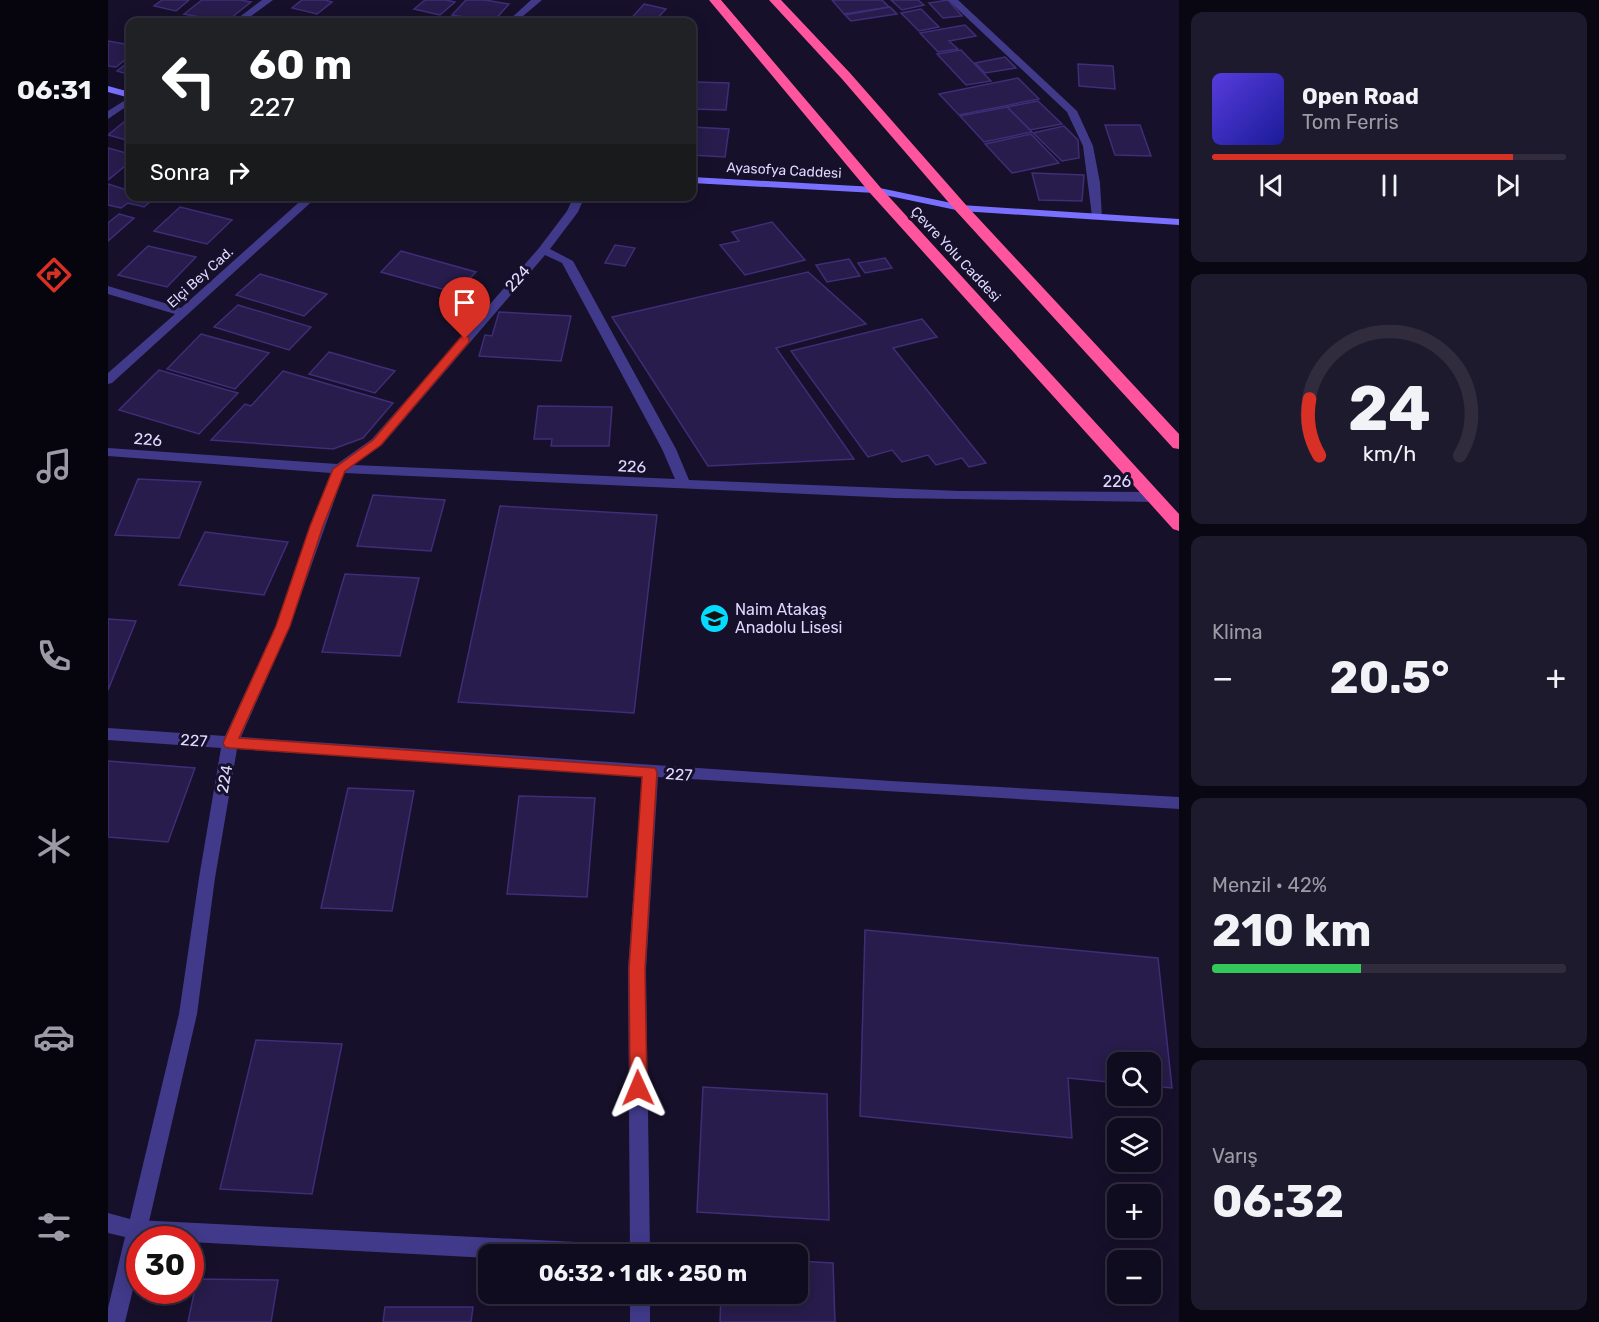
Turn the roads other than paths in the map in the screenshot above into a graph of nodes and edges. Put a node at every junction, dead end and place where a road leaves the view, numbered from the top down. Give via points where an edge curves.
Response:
1 (268, 0) edge
2 (537, 0) edge
3 (715, 0) edge
4 (775, 0) edge
5 (953, 0) edge
6 (243, 18) edge
7 (516, 18) edge
8 (108, 89) edge
9 (126, 93) edge
10 (126, 103) edge
11 (108, 116) edge
12 (696, 180) edge
13 (875, 190) junction
14 (308, 201) edge
15 (578, 201) edge
16 (961, 208) junction
17 (1098, 216) junction
18 (1179, 222) edge
19 (543, 250) junction
20 (108, 290) edge
21 (182, 312) junction
22 (108, 380) edge
23 (1179, 444) edge
24 (108, 452) edge
25 (339, 469) junction
26 (684, 485) junction
27 (1156, 497) junction
28 (1179, 525) edge
29 (108, 734) edge
30 (230, 743) junction
31 (650, 772) junction
32 (1179, 803) edge
33 (108, 1223) edge
34 (137, 1226) edge
35 (126, 1228) edge
36 (204, 1233) edge
37 (640, 1244) edge
38 (478, 1247) edge
39 (126, 1276) edge
40 (640, 1304) edge
41 (116, 1322) edge
42 (640, 1322) edge

1 - 6 street
2 - 7 street
3 - 13 highway, Çevre Yolu Caddesi
4 - 16 highway
5 - 17 street via 1072,111 1088,146
8 - 9 street
10 - 11 street
12 - 13 street, Ayasofya Caddesi
13 - 16 street, Ayasofya Caddesi
13 - 27 highway, Çevre Yolu Caddesi
14 - 21 street, Elçi Bey Cad.
15 - 19 street, 224
16 - 17 street, Ayasofya Caddesi
16 - 23 highway
17 - 18 street, Ayasofya Caddesi
19 - 25 street, 224 via 377,442
19 - 26 street via 567,261 669,449
20 - 21 street
21 - 22 street, Elçi Bey Cad.
24 - 25 street, 226
25 - 26 street, 226
25 - 30 street, 224 via 283,626
26 - 27 street, 226 via 1045,498
27 - 28 highway, Çevre Yolu Caddesi
29 - 30 street, 227
30 - 31 street, 227
30 - 34 street, 224 via 188,1014
31 - 32 street, 227
31 - 37 street via 637,969
33 - 35 street
36 - 38 street
39 - 41 street, 224
40 - 42 street

